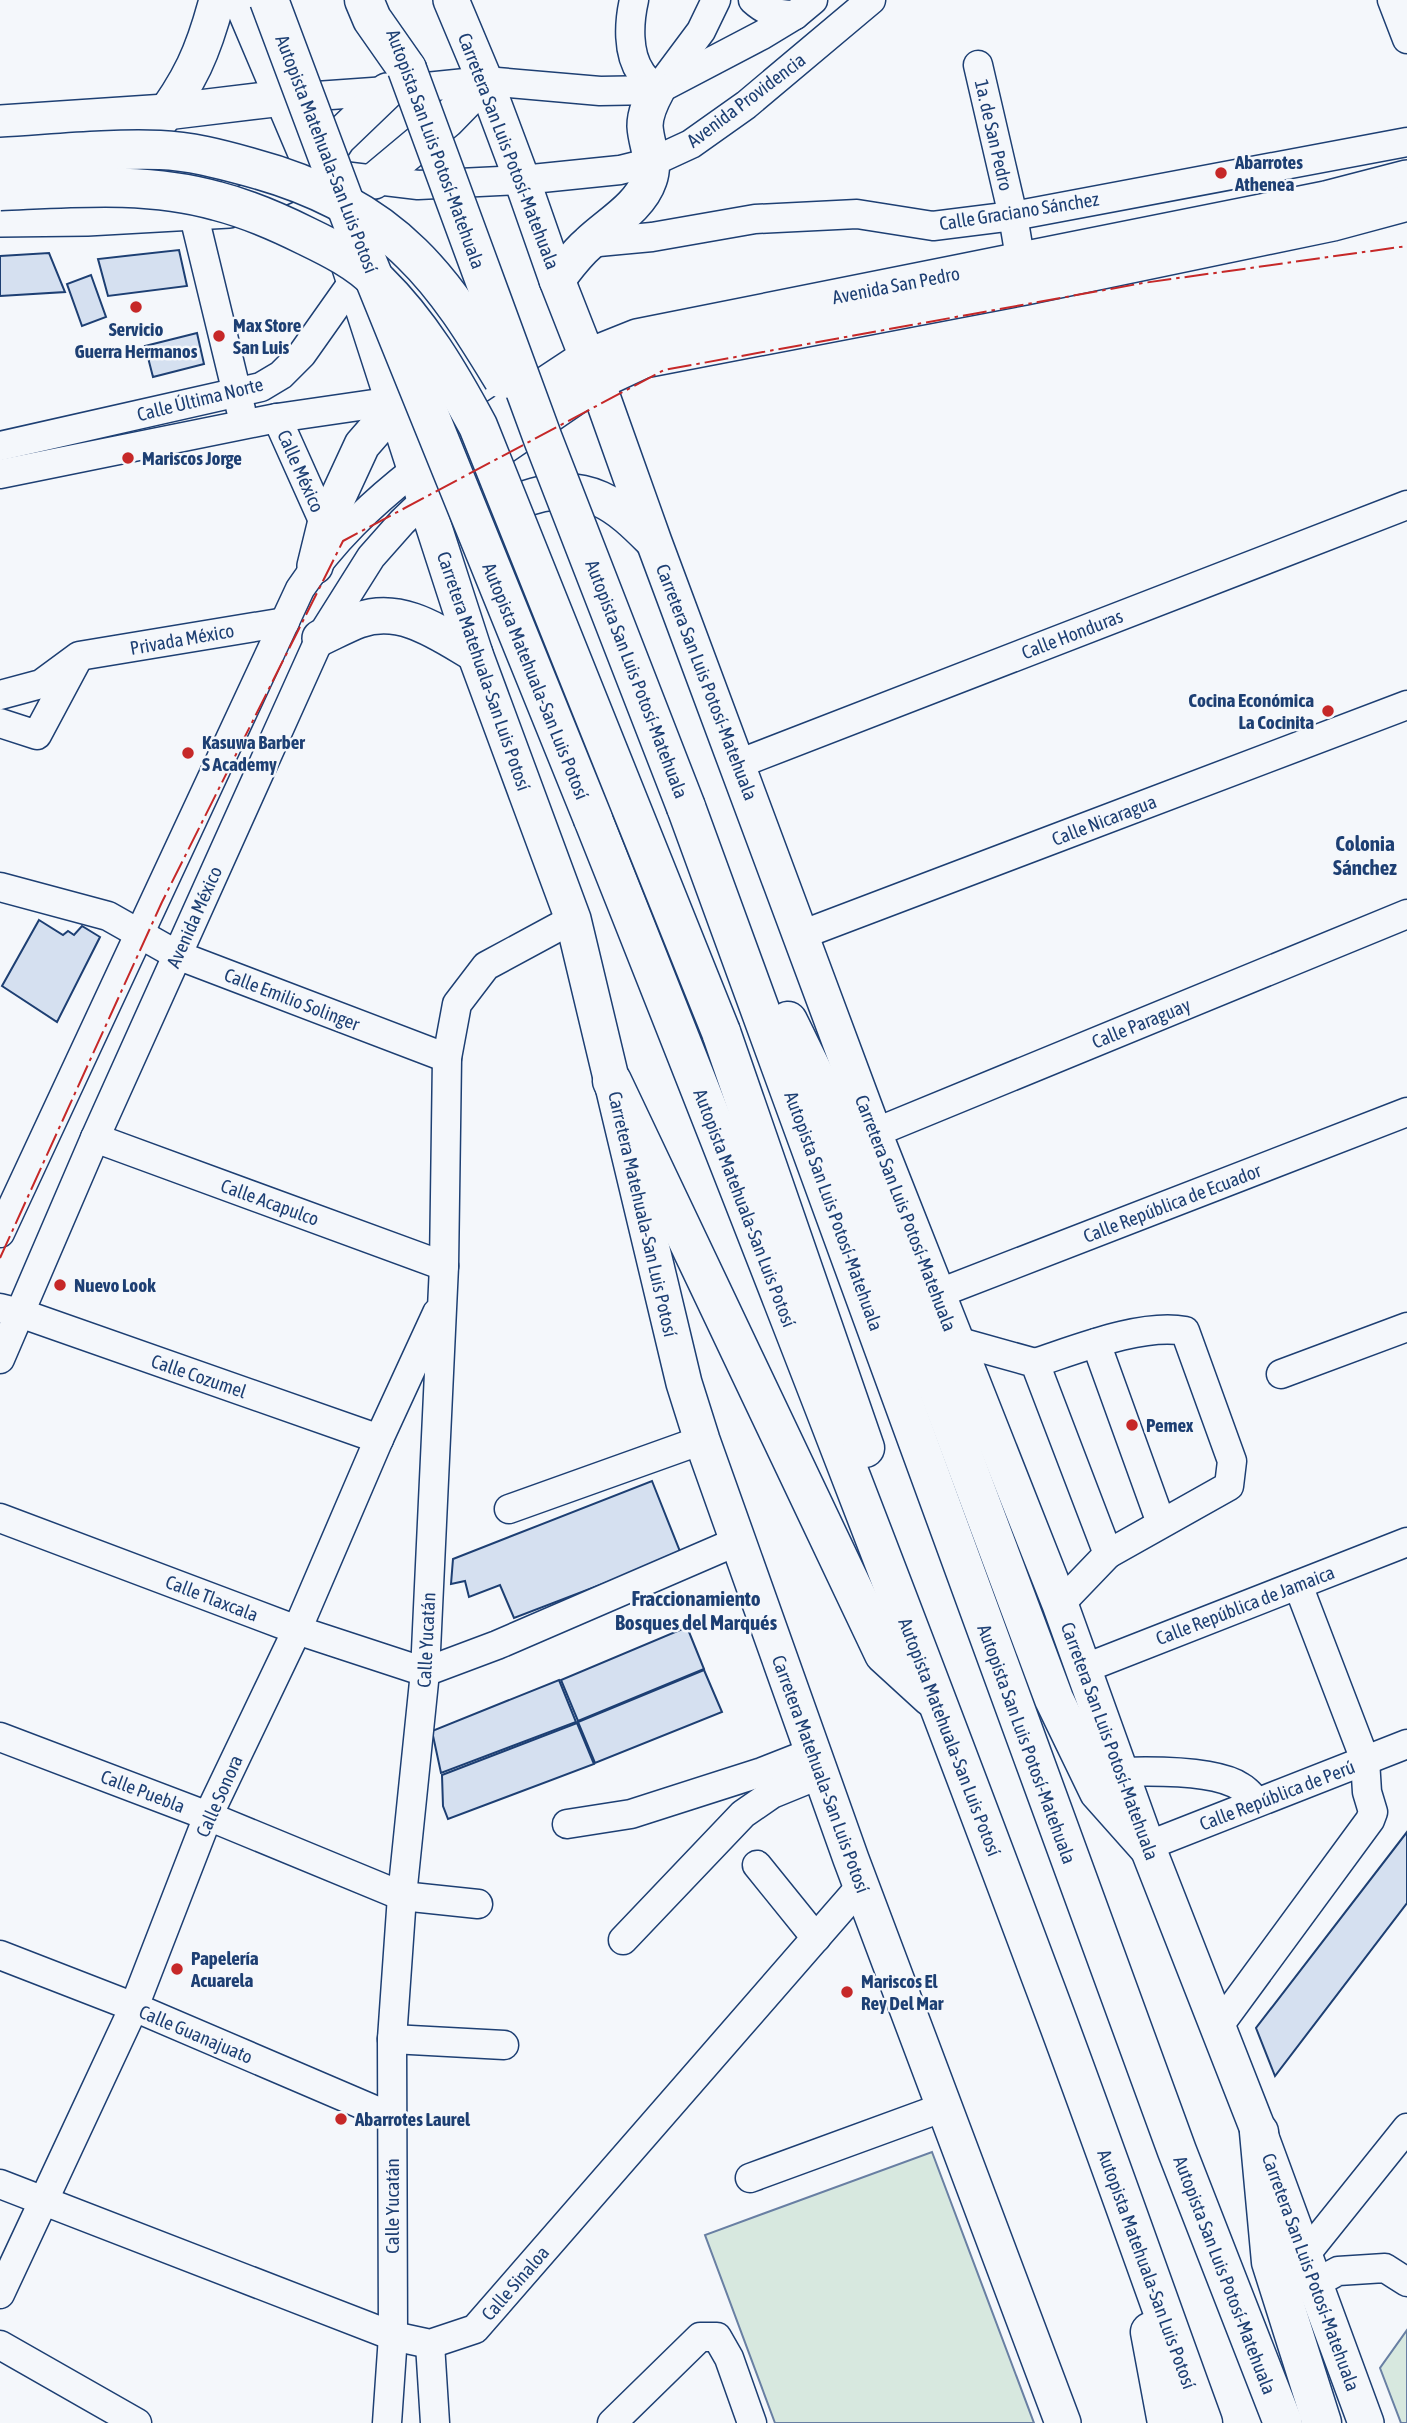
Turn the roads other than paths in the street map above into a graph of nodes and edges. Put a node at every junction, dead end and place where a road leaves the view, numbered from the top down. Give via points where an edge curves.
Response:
1 (217, 0) edge
2 (241, 0) edge
3 (252, 0) edge
4 (269, 0) edge
5 (364, 0) edge
6 (381, 0) edge
7 (451, 0) edge
8 (634, 0) edge
9 (716, 0) edge
10 (753, 0) edge
11 (871, 0) edge
12 (1392, 0) edge
13 (804, 7) edge
14 (1407, 39) edge
15 (978, 65) dead end
16 (397, 80) junction
17 (485, 81) junction
18 (657, 90) junction
19 (283, 98) junction
20 (166, 112) junction
21 (0, 123) edge
22 (1407, 142) edge
23 (0, 157) edge
24 (652, 162) junction
25 (315, 173) junction
26 (1407, 178) edge
27 (522, 180) junction
28 (374, 181) junction
29 (0, 191) edge
30 (1407, 203) edge
31 (229, 210) junction
32 (193, 212) junction
33 (1013, 215) junction
34 (87, 218) junction
35 (0, 219) edge
36 (588, 243) junction
37 (356, 265) junction
38 (1023, 274) junction
39 (557, 281) junction
40 (592, 369) junction
41 (237, 393) junction
42 (394, 404) junction
43 (277, 418) junction
44 (245, 425) junction
45 (544, 439) junction
46 (0, 446) edge
47 (0, 474) edge
48 (421, 484) junction
49 (1407, 505) edge
50 (325, 525) junction
51 (654, 542) junction
52 (315, 566) junction
53 (457, 599) junction
54 (285, 622) junction
55 (320, 639) junction
56 (475, 654) junction
57 (79, 656) junction
58 (0, 695) edge
59 (1407, 705) edge
60 (0, 723) edge
61 (738, 764) junction
62 (686, 807) junction
63 (0, 887) edge
64 (1407, 914) edge
65 (573, 919) junction
66 (140, 934) junction
67 (801, 935) junction
68 (177, 955) junction
69 (447, 1058) junction
70 (612, 1081) junction
71 (1407, 1112) edge
72 (874, 1133) junction
73 (95, 1138) junction
74 (768, 1219) junction
75 (0, 1233) edge
76 (444, 1266) junction
77 (937, 1294) junction
78 (443, 1300) junction
79 (10, 1310) edge
80 (1407, 1327) edge
81 (956, 1341) junction
82 (1096, 1343) junction
83 (0, 1359) edge
84 (1035, 1363) junction
85 (1281, 1374) dead end
86 (379, 1439) junction
87 (702, 1440) junction
88 (509, 1509) dead end
89 (0, 1518) edge
90 (1161, 1522) junction
91 (738, 1541) junction
92 (1407, 1542) edge
93 (1108, 1554) junction
94 (1298, 1585) junction
95 (1060, 1604) junction
96 (297, 1630) junction
97 (1083, 1669) junction
98 (425, 1672) junction
99 (932, 1688) junction
100 (0, 1737) edge
101 (1407, 1744) edge
102 (1364, 1760) junction
103 (817, 1763) junction
104 (1120, 1772) junction
105 (1257, 1802) junction
106 (208, 1816) junction
107 (567, 1824) dead end
108 (1147, 1846) junction
109 (757, 1865) dead end
110 (861, 1886) junction
111 (402, 1896) junction
112 (478, 1904) dead end
113 (816, 1938) junction
114 (623, 1940) dead end
115 (0, 1955) edge
116 (134, 2007) junction
117 (1218, 2027) junction
118 (392, 2039) junction
119 (504, 2045) dead end
120 (944, 2107) junction
121 (391, 2117) junction
122 (1407, 2128) edge
123 (1259, 2132) junction
124 (750, 2178) dead end
125 (0, 2184) edge
126 (44, 2201) junction
127 (1132, 2230) junction
128 (1311, 2269) junction
129 (1407, 2282) edge
130 (0, 2294) edge
131 (393, 2336) junction
132 (430, 2344) junction
133 (0, 2345) edge
134 (138, 2423) edge
135 (387, 2423) edge
136 (435, 2423) edge
137 (612, 2423) edge
138 (752, 2423) edge
139 (1063, 2423) edge
140 (1167, 2423) edge
141 (1203, 2423) edge
142 (1283, 2423) edge
143 (1322, 2423) edge
144 (1366, 2423) edge

1 - 20 main road via 198,61
2 - 19 main road, Carretera Matehuala-San Luis Potosí
3 - 37 highway, bridge
4 - 37 highway, Autopista Matehuala-San Luis Potosí, bridge
5 - 16 highway
6 - 16 highway, Autopista San Luis Potosí-Matehuala
7 - 17 main road, Carretera San Luis Potosí-Matehuala
8 - 18 street via 630,19 633,57 641,74
9 - 18 street via 701,31
10 - 13 street via 777,15
11 - 24 street, Avenida Providencia via 746,106 691,144
12 - 14 street
13 - 18 street, Avenida Providencia
15 - 33 street, 1a. de San Pedro
16 - 17 street, Avenida Providencia
16 - 19 street, Avenida Providencia
16 - 25 main road via 338,138
16 - 45 highway, Autopista San Luis Potosí-Matehuala, bridge
17 - 18 street, Avenida Providencia via 600,92
17 - 27 main road, Carretera San Luis Potosí-Matehuala
17 - 28 main road
18 - 24 main road via 645,126
19 - 20 main road
19 - 25 main road, Carretera Matehuala-San Luis Potosí
20 - 21 main road
20 - 34 main road
22 - 33 street, Calle Graciano Sánchez
23 - 45 highway, bridge via 161,150 268,172 351,207 412,253 444,289
24 - 27 street, Avenida Providencia via 620,170
24 - 36 main road via 643,193
25 - 28 street, Avenida Providencia
25 - 31 main road
25 - 37 main road, Carretera Matehuala-San Luis Potosí
26 - 38 main road, Avenida San Pedro
27 - 28 street, Avenida Providencia via 418,185
27 - 39 main road, Carretera San Luis Potosí-Matehuala
29 - 74 highway, bridge via 96,187 216,200 331,248 376,280 415,323 478,426 721,1032
30 - 38 main road, Avenida San Pedro via 1333,223
31 - 32 main road
31 - 37 main road
32 - 34 main road
32 - 41 street
33 - 36 street, Calle Graciano Sánchez via 933,226 857,214 755,219
33 - 38 street, 1a. de San Pedro
34 - 35 main road
36 - 39 main road
37 - 41 street, Calle Última Norte via 302,354 281,375 261,387
37 - 42 main road, Carretera Matehuala-San Luis Potosí
37 - 74 highway, Autopista Matehuala-San Luis Potosí, bridge via 628,908
38 - 40 main road, Avenida San Pedro
39 - 40 main road, Carretera San Luis Potosí-Matehuala
40 - 48 main road, Avenida San Pedro
40 - 51 main road, Carretera San Luis Potosí-Matehuala
41 - 44 street
41 - 46 street, Calle Última Norte
42 - 43 street, Calle Última Norte
42 - 48 main road, Carretera Matehuala-San Luis Potosí
42 - 50 main road via 362,445
43 - 44 street, Calle Última Norte
43 - 50 street, Calle México
44 - 47 street, Calle Última Norte
45 - 62 highway, Autopista San Luis Potosí-Matehuala, bridge
48 - 52 street via 361,514
48 - 53 main road, Carretera Matehuala-San Luis Potosí
48 - 55 street, Avenida México via 401,522 371,558
49 - 61 street, Calle Honduras
50 - 52 main road
51 - 53 main road via 628,516 599,498 565,491 532,496 501,511 477,536 463,567
51 - 61 main road, Carretera San Luis Potosí-Matehuala
52 - 54 street
53 - 56 main road, Carretera Matehuala-San Luis Potosí
54 - 57 street, Privada México
54 - 66 street
55 - 56 main road via 358,620 395,615 424,625
55 - 68 street, Avenida México
56 - 65 main road, Carretera Matehuala-San Luis Potosí
57 - 58 street, Privada México via 41,684
57 - 60 street via 37,735
59 - 67 street, Calle Nicaragua
61 - 67 main road, Carretera San Luis Potosí-Matehuala
62 - 108 highway via 834,1115 1054,1699 1099,1792
62 - 142 highway, Autopista San Luis Potosí-Matehuala via 1044,1792
63 - 66 street, Calle Emilio Solinger via 108,916
64 - 72 street, Calle Paraguay
65 - 69 street, Calle Yucatán via 486,965 457,1004
65 - 70 main road, Carretera Matehuala-San Luis Potosí
66 - 68 street, Calle Emilio Solinger
66 - 75 street
67 - 72 main road, Carretera San Luis Potosí-Matehuala
68 - 69 street, Calle Emilio Solinger
68 - 73 street, Avenida México
69 - 76 street, Calle Yucatán
70 - 87 main road, Carretera Matehuala-San Luis Potosí via 684,1383
70 - 99 highway via 884,1654
71 - 77 street, Calle República de Ecuador
72 - 77 main road, Carretera San Luis Potosí-Matehuala
73 - 76 street, Calle Acapulco
73 - 79 street, Avenida México
74 - 99 highway, Autopista Matehuala-San Luis Potosí via 912,1586
76 - 78 street, Calle Yucatán
77 - 81 main road, Carretera San Luis Potosí-Matehuala
78 - 86 street, Calle Sonora
78 - 98 street, Calle Yucatán
79 - 83 street, Avenida México
79 - 86 street, Calle Cozumel
80 - 85 street
81 - 84 street
81 - 95 main road, Carretera San Luis Potosí-Matehuala
82 - 84 street
82 - 90 street
82 - 90 street via 1166,1328 1185,1331 1233,1461 1229,1486
84 - 93 street
86 - 96 street, Calle Sonora
87 - 88 street
87 - 91 main road, Carretera Matehuala-San Luis Potosí
89 - 96 street, Calle Tlaxcala
90 - 93 street
91 - 98 street
91 - 103 main road, Carretera Matehuala-San Luis Potosí
92 - 94 street, Calle República de Jamaica
93 - 95 street
94 - 97 street, Calle República de Jamaica
94 - 102 street
95 - 97 main road, Carretera San Luis Potosí-Matehuala
96 - 98 street, Calle Tlaxcala
96 - 106 street, Calle Sonora
97 - 104 main road, Carretera San Luis Potosí-Matehuala
98 - 111 street, Calle Yucatán
99 - 127 highway, Autopista Matehuala-San Luis Potosí
100 - 106 street, Calle Puebla
101 - 102 street, Calle República de Perú
102 - 105 street, Calle República de Perú
102 - 117 street via 1373,1812 1370,1820
103 - 107 street via 762,1772 631,1814
103 - 110 main road, Carretera Matehuala-San Luis Potosí
103 - 114 street via 743,1814
104 - 105 street via 1164,1770 1213,1777 1241,1786
104 - 108 main road, Carretera San Luis Potosí-Matehuala
105 - 108 street, Calle República de Perú
106 - 111 street, Calle Puebla
106 - 116 street, Calle Sonora
108 - 117 main road, Carretera San Luis Potosí-Matehuala
109 - 113 street
110 - 113 street, Calle Sinaloa
110 - 120 main road, Carretera Matehuala-San Luis Potosí
111 - 112 street, Calle Puebla
111 - 118 street, Calle Yucatán
113 - 132 street, Calle Sinaloa via 475,2329
115 - 116 street, Calle Guanajuato
116 - 121 street, Calle Guanajuato
116 - 126 street, Calle Sonora
117 - 123 main road, Carretera San Luis Potosí-Matehuala
118 - 119 street
118 - 121 street, Calle Yucatán
120 - 124 street
120 - 139 main road, Carretera Matehuala-San Luis Potosí
121 - 131 street, Calle Yucatán
122 - 128 street
123 - 128 main road, Carretera San Luis Potosí-Matehuala
123 - 143 highway via 1270,2262
125 - 126 street
126 - 130 street, Calle Sonora
126 - 131 street
127 - 140 highway
127 - 141 highway, Autopista Matehuala-San Luis Potosí
128 - 129 street via 1385,2268
128 - 144 main road, Carretera San Luis Potosí-Matehuala
131 - 132 street
131 - 135 street, Calle Yucatán
132 - 136 street
133 - 134 street
137 - 138 street via 700,2337 717,2337

